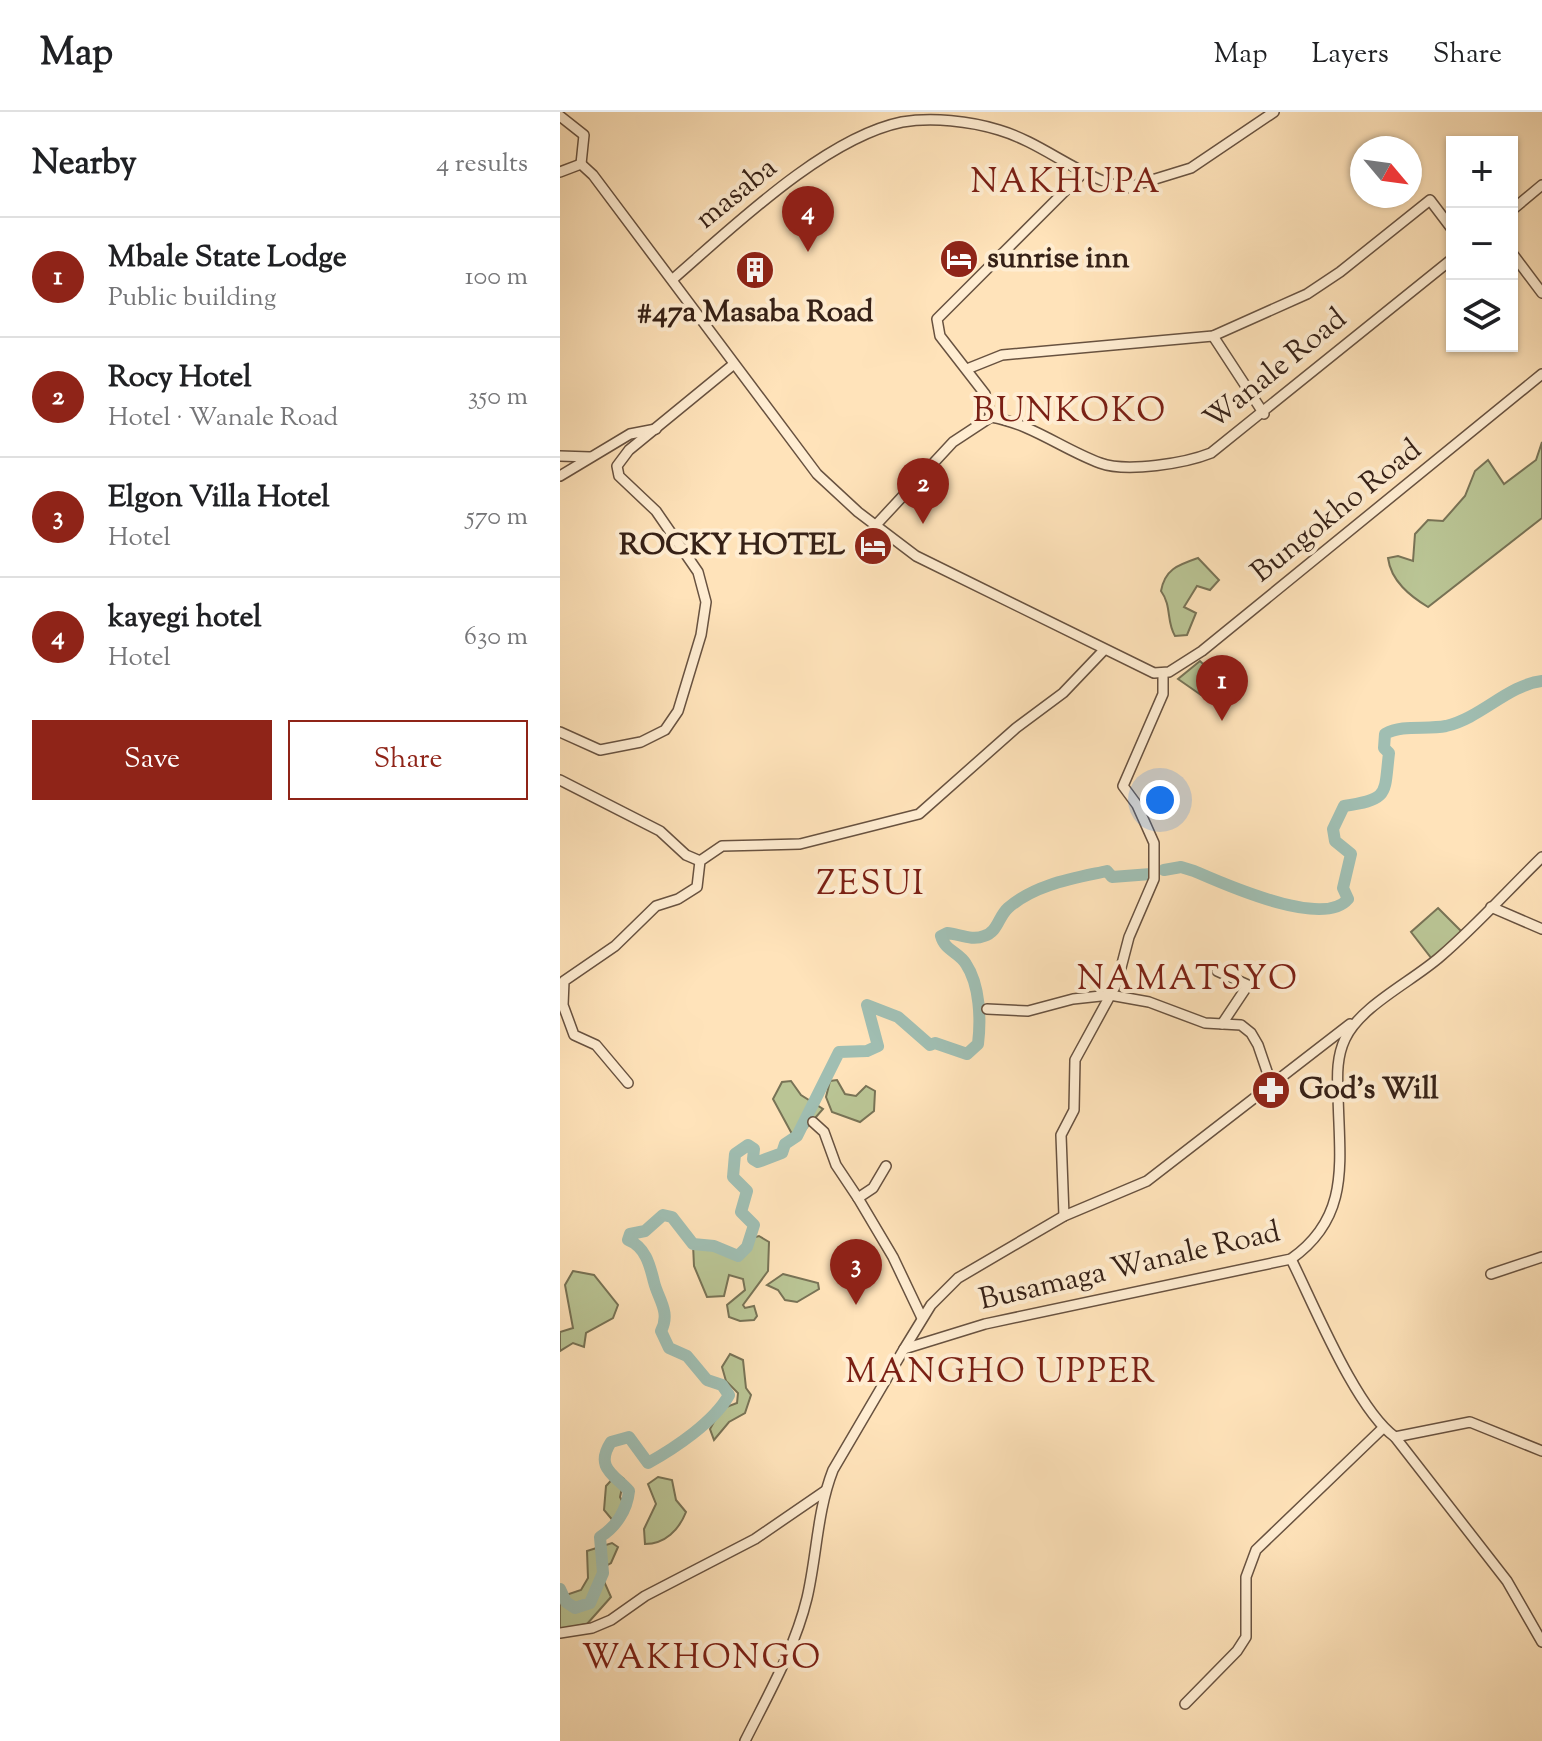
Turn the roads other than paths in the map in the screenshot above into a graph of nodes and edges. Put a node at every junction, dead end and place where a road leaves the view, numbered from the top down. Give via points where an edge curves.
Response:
1 (906, 112) edge
2 (1274, 112) edge
3 (560, 116) edge
4 (901, 123) junction
5 (581, 164) junction
6 (1085, 171) junction
7 (560, 172) edge
8 (1542, 185) edge
9 (1514, 208) edge
10 (1446, 221) edge
11 (1518, 261) edge
12 (1446, 264) edge
13 (673, 279) junction
14 (1542, 293) edge
15 (1213, 336) junction
16 (734, 364) junction
17 (967, 369) junction
18 (1542, 374) edge
19 (1264, 414) junction
20 (991, 417) junction
21 (659, 428) junction
22 (560, 456) edge
23 (593, 457) junction
24 (560, 476) edge
25 (875, 526) junction
26 (1104, 650) junction
27 (1159, 673) junction
28 (560, 732) edge
29 (560, 780) edge
30 (1542, 857) edge
31 (700, 861) junction
32 (1491, 907) junction
33 (1542, 929) edge
34 (1217, 971) dead end
35 (1110, 995) junction
36 (987, 1009) dead end
37 (1353, 1022) junction
38 (1222, 1024) junction
39 (628, 1083) dead end
40 (1272, 1086) junction
41 (813, 1122) dead end
42 (886, 1166) dead end
43 (858, 1198) junction
44 (1064, 1216) junction
45 (1542, 1257) edge
46 (1291, 1259) junction
47 (1491, 1274) dead end
48 (922, 1318) junction
49 (904, 1349) junction
50 (1383, 1428) junction
51 (1395, 1437) junction
52 (1542, 1451) edge
53 (825, 1491) junction
54 (560, 1633) edge
55 (1542, 1642) edge
56 (1185, 1704) dead end
57 (745, 1741) edge

1 - 4 street
2 - 6 street, masaba via 1191,168 1136,187 1114,185
3 - 5 street via 584,135
4 - 6 street, masaba via 945,121 999,130
4 - 13 street, masaba via 815,164
5 - 7 street
5 - 13 street
6 - 17 street via 937,319 940,336
8 - 9 street
10 - 15 street via 1430,200 1329,280
11 - 14 street
12 - 19 street, Wanale Road
13 - 16 street
15 - 17 street via 1002,355
15 - 19 street
16 - 21 street
16 - 25 street via 822,480
17 - 20 street via 985,394
18 - 27 street, Bungokho Road via 1242,621 1178,667
19 - 20 street, Wanale Road via 1211,453 1183,463 1118,465 1100,463 1017,421
20 - 25 street via 953,442
21 - 23 street via 630,434
21 - 28 street via 617,466 619,476 671,532 704,587 701,635 678,711 665,730 621,747 600,750
22 - 23 street
23 - 24 street
25 - 26 street via 916,556
26 - 27 street
26 - 31 street via 1067,690 919,814 800,844 722,846
27 - 35 street via 1163,694 1123,786 1152,838 1154,879
29 - 31 street via 660,831
30 - 32 street
31 - 39 street via 697,887 656,906 615,946 562,985 566,1018 575,1037 596,1045
32 - 33 street
32 - 37 street via 1438,960
34 - 38 street via 1248,985
35 - 36 street via 1028,1011
35 - 38 street
35 - 44 street via 1073,1068 1074,1110 1061,1135
37 - 40 street
37 - 46 street, Busamaga Wanale Road via 1337,1066 1339,1173 1334,1206 1324,1230
38 - 40 street via 1241,1025 1251,1033
40 - 44 street via 1147,1181
41 - 43 street via 824,1132 836,1165
42 - 43 street via 873,1188
43 - 48 street
44 - 48 street via 958,1278
45 - 47 street
46 - 49 street, Busamaga Wanale Road via 985,1324
46 - 50 street
48 - 49 street
49 - 53 street via 845,1445
50 - 51 street
50 - 56 street via 1256,1550 1246,1577 1246,1637
51 - 52 street via 1470,1422
51 - 55 street via 1507,1581
53 - 54 street via 755,1539 645,1596 611,1620
53 - 57 street via 795,1635

